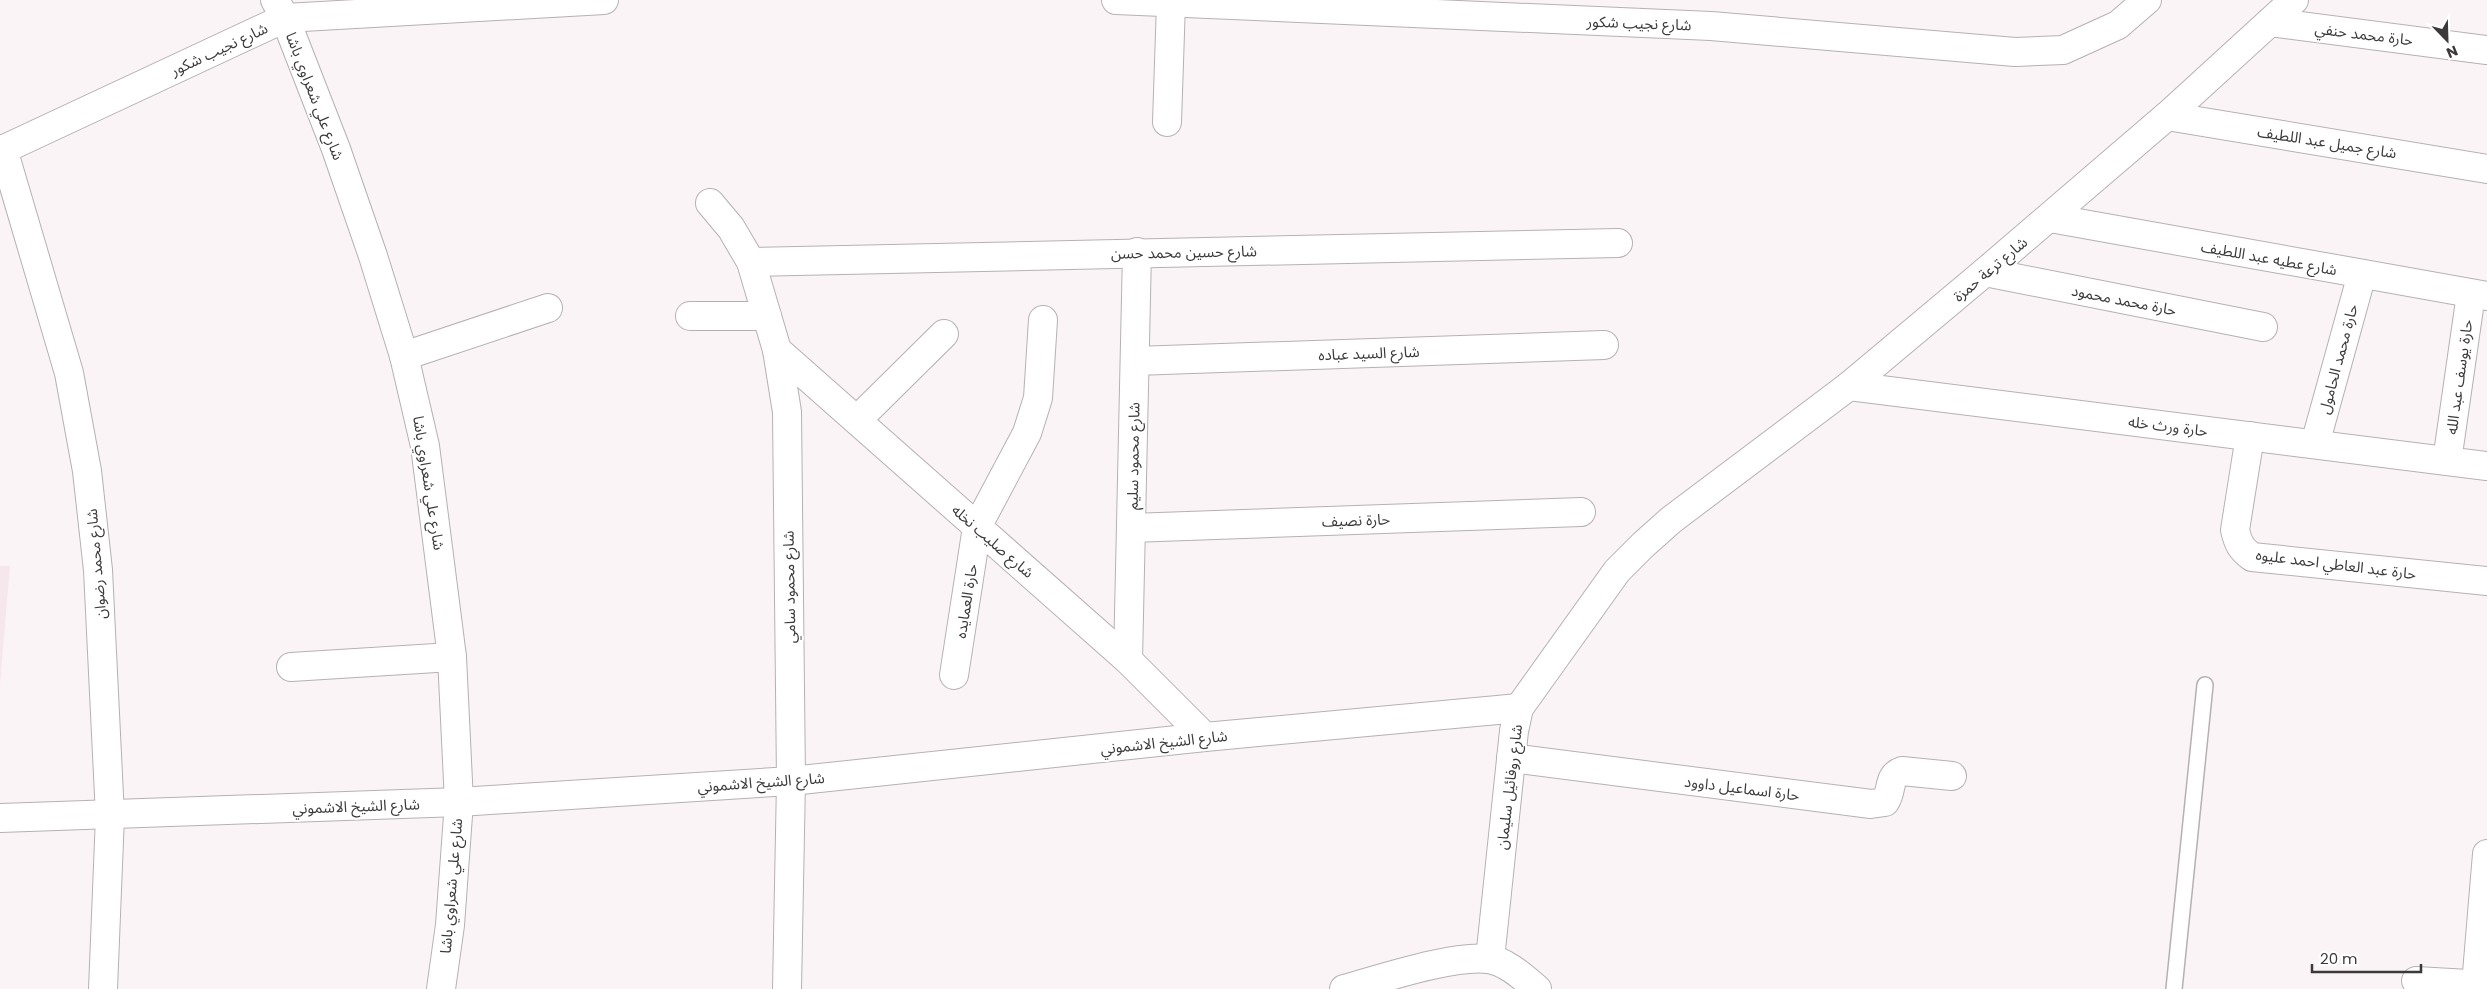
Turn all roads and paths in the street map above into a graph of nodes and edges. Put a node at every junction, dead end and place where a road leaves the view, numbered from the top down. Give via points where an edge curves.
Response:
1 (604, 0) edge
2 (1116, 0) edge
3 (2147, 0) edge
4 (2294, 0) edge
5 (1171, 3) junction
6 (1242, 3) edge
7 (1326, 5) edge
8 (286, 6) edge
9 (2270, 22) junction
10 (2487, 50) edge
11 (2167, 116) junction
12 (1167, 122) dead end
13 (2, 150) edge
14 (2487, 169) edge
15 (710, 203) dead end
16 (2050, 218) junction
17 (1618, 244) dead end
18 (1137, 252) junction
19 (751, 262) junction
20 (1985, 272) junction
21 (2362, 274) junction
22 (2479, 295) edge
23 (548, 308) dead end
24 (690, 316) dead end
25 (767, 316) junction
26 (1044, 320) dead end
27 (2263, 327) dead end
28 (944, 334) dead end
29 (1604, 345) dead end
30 (777, 350) junction
31 (404, 356) junction
32 (1135, 361) junction
33 (1849, 386) junction
34 (857, 420) junction
35 (2250, 436) junction
36 (2315, 444) junction
37 (2447, 461) junction
38 (2487, 466) edge
39 (1581, 512) dead end
40 (1671, 520) joint
41 (978, 527) junction
42 (1131, 528) junction
43 (2487, 581) edge
44 (452, 657) junction
45 (1128, 660) junction
46 (290, 668) dead end
47 (954, 674) dead end
48 (2205, 685) dead end
49 (1519, 708) junction
50 (1205, 737) junction
51 (1511, 758) junction
52 (1952, 776) dead end
53 (791, 781) junction
54 (459, 802) junction
55 (110, 816) junction
56 (0, 818) edge
57 (2487, 854) edge
58 (1490, 959) junction
59 (2416, 981) dead end
60 (1383, 984) edge
61 (2482, 985) edge
62 (103, 989) edge
63 (441, 989) edge
64 (786, 989) edge
65 (1344, 989) edge
66 (1537, 989) edge
67 (2174, 989) edge

1 - 8 street, شارع نجيب شكور
2 - 5 street, شارع نجيب شكور
3 - 7 street, شارع نجيب شكور via 2118,25 2063,50 2015,52 1711,26
4 - 9 street, شارع ترعة حمزة
5 - 6 street, شارع نجيب شكور
5 - 12 street
6 - 7 street, شارع نجيب شكور
8 - 13 street, شارع نجيب شكور
8 - 31 street, شارع علي شعراوي باشا
9 - 10 street, حارة محمد حنفي
9 - 11 street, شارع ترعة حمزة
11 - 14 street, شارع جميل عبد اللطيف
11 - 16 street, شارع ترعة حمزة
13 - 55 street, شارع محمد رضوان via 69,373 88,471 98,570
15 - 19 street, شارع محمود سامي via 731,228
16 - 20 street, شارع ترعة حمزة
16 - 21 street, شارع عطيه عبد اللطيف
17 - 18 street, شارع حسين محمد حسن
18 - 19 street, شارع حسين محمد حسن
18 - 32 street, شارع محمود سليم
19 - 25 street, شارع محمود سامي
20 - 27 street, حارة محمد محمود
20 - 33 street, شارع ترعة حمزة
21 - 22 street, شارع عطيه عبد اللطيف
21 - 36 street, حارة محمد الحامول
22 - 37 street, حارة يوسف عبد الله
23 - 31 street
24 - 25 street
25 - 30 street, شارع محمود سامي
26 - 41 street, حارة العمايده via 1038,398 1027,433
28 - 34 street
29 - 32 street, شارع السيد عباده
30 - 34 street, شارع صليب نخله
30 - 53 street, شارع محمود سامي via 787,412
31 - 44 street, شارع علي شعراوي باشا via 425,446
32 - 42 street, شارع محمود سليم
33 - 35 street, حارة ورث خله
33 - 40 street, شارع ترعة حمزة
34 - 41 street, شارع صليب نخله
35 - 36 street, حارة ورث خله
35 - 43 street, حارة عبد العاطي احمد عليوه via 2235,530 2237,541 2252,556
36 - 37 street, حارة ورث خله
37 - 38 street, حارة ورث خله
39 - 42 street, حارة نصيف
40 - 49 street, شارع روفائيل سليمان via 1617,571
41 - 45 street, شارع صليب نخله
41 - 47 street, حارة العمايده
42 - 45 street, شارع محمود سليم
44 - 46 street
44 - 54 street, شارع علي شعراوي باشا
45 - 50 street, شارع صليب نخله
48 - 67 lane
49 - 50 street, شارع الشيخ الاشموني
49 - 51 street, شارع روفائيل سليمان
50 - 53 street, شارع الشيخ الاشموني
51 - 52 street, حارة اسماعيل داوود via 1871,804 1885,802 1896,773
51 - 58 street, شارع روفائيل سليمان
53 - 54 street, شارع الشيخ الاشموني
53 - 64 street, شارع محمود سامي
54 - 55 street, شارع الشيخ الاشموني
54 - 63 street, شارع علي شعراوي باشا via 450,925
55 - 56 street, شارع الشيخ الاشموني
55 - 62 street, شارع محمد رضوان
57 - 61 street
58 - 60 street via 1460,960
58 - 66 street via 1517,972
59 - 61 street
60 - 65 street

